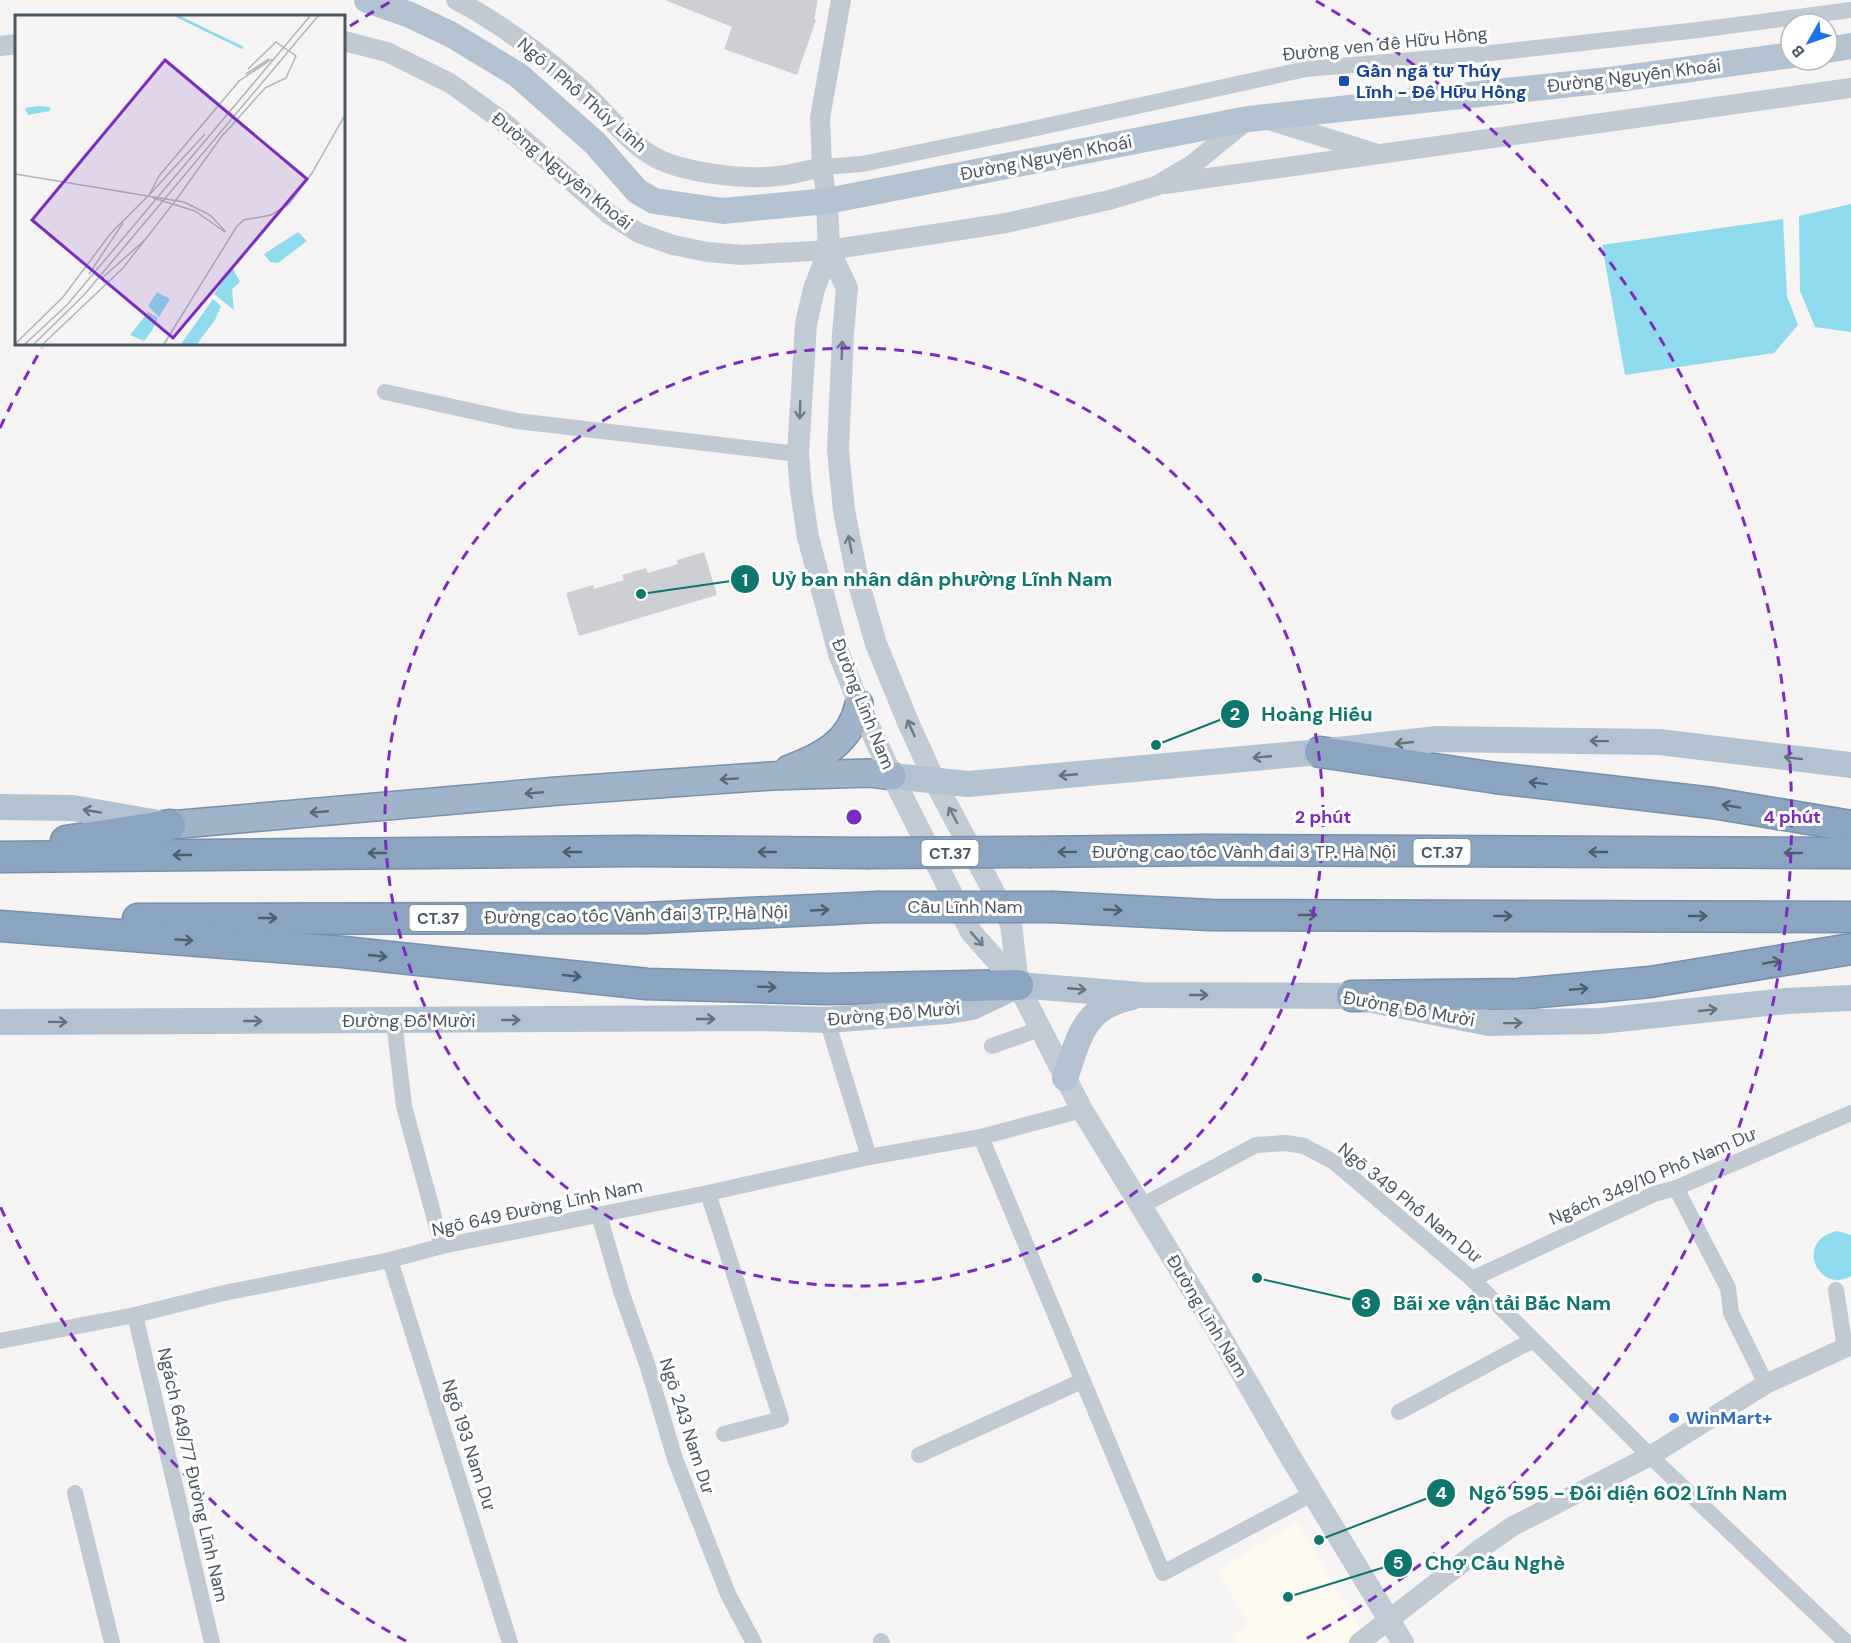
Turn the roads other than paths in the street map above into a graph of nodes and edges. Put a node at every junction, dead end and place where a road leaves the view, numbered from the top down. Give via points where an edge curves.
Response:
1 (367, 0) edge
2 (456, 0) edge
3 (842, 0) edge
4 (1851, 10) edge
5 (345, 41) edge
6 (15, 44) edge
7 (0, 46) edge
8 (1779, 57) edge
9 (1851, 88) edge
10 (1254, 118) junction
11 (1380, 154) junction
12 (822, 167) junction
13 (1156, 186) junction
14 (827, 201) junction
15 (829, 250) junction
16 (385, 392) dead end
17 (798, 454) junction
18 (858, 704) junction
19 (1320, 752) junction
20 (1851, 765) edge
21 (771, 776) junction
22 (892, 776) junction
23 (935, 782) junction
24 (0, 807) edge
25 (170, 825) junction
26 (1851, 826) edge
27 (0, 851) edge
28 (1851, 853) edge
29 (0, 857) edge
30 (877, 908) joint
31 (1851, 916) edge
32 (0, 917) edge
33 (0, 926) edge
34 (1851, 949) edge
35 (1018, 985) junction
36 (1140, 995) junction
37 (1352, 996) junction
38 (1851, 998) edge
39 (827, 1020) junction
40 (393, 1021) junction
41 (0, 1022) edge
42 (1040, 1029) junction
43 (992, 1046) dead end
44 (1065, 1078) junction
45 (1082, 1110) junction
46 (1851, 1113) edge
47 (981, 1137) junction
48 (869, 1158) junction
49 (1676, 1188) junction
50 (708, 1193) junction
51 (1141, 1206) junction
52 (599, 1215) junction
53 (442, 1246) junction
54 (390, 1260) junction
55 (1472, 1279) junction
56 (1836, 1290) dead end
57 (135, 1315) junction
58 (1533, 1340) junction
59 (0, 1341) edge
60 (1848, 1346) edge
61 (1082, 1381) junction
62 (1766, 1384) junction
63 (1399, 1412) dead end
64 (724, 1434) dead end
65 (919, 1455) dead end
66 (1650, 1456) junction
67 (75, 1493) dead end
68 (1312, 1494) junction
69 (1388, 1619) junction
70 (112, 1643) edge
71 (212, 1643) edge
72 (510, 1643) edge
73 (754, 1643) edge
74 (1359, 1643) edge
75 (1403, 1643) edge
76 (1847, 1643) edge

1 - 14 main road, Đường Nguyễn Khoái via 452,35 518,75 595,143 638,191 654,201 723,211
2 - 12 street, Ngõ 1 Phố Thúy Lĩnh via 545,58 654,158 675,166 745,176 777,176
3 - 12 street via 820,118
4 - 12 street, Đường ven đê Hữu Hồng via 1641,37 1306,69 862,164
5 - 15 street, Đường Nguyễn Khoái via 387,52 450,83 501,120 609,214 639,233 707,252 742,255
6 - 7 street
8 - 10 main road, Đường Nguyễn Khoái via 1618,79
9 - 11 street
10 - 11 street
10 - 13 street
10 - 14 main road, Đường Nguyễn Khoái
11 - 13 street
12 - 14 street
13 - 15 street, Đường Nguyễn Khoái via 1006,223
14 - 15 main road, Đường Lĩnh Nam
15 -> 17 main road, Đường Lĩnh Nam via 806,324
23 -> 15 main road, Đường Lĩnh Nam via 876,644 858,582 844,511 838,450 847,288
16 - 17 street via 517,421
17 - 18 main road, Đường Lĩnh Nam via 808,537 839,654
18 - 21 highway via 851,727 835,746
18 - 22 main road, Đường Lĩnh Nam
20 -> 19 main road via 1659,742 1437,739
19 -> 23 main road via 968,784
26 -> 19 highway via 1713,803 1496,778
21 - 22 highway
21 -> 25 highway
22 - 23 main road
22 -> 35 main road, Đường Lĩnh Nam via 971,932
35 -> 23 main road, Đường Lĩnh Nam via 1011,924
25 -> 24 main road via 73,807
25 - 27 highway
28 -> 29 highway, Đường cao tốc Vành đai 3 TP. Hà Nội / CT.37, bridge via 633,851
30 -> 31 highway, Cầu Lĩnh Nam / CT.37, bridge via 1054,907 1222,915
32 -> 30 highway, Đường cao tốc Vành đai 3 TP. Hà Nội / CT.37 via 646,918
33 -> 35 highway via 343,952 647,984 826,989
37 -> 34 highway via 1519,994 1650,982
35 -> 36 main road, Đường Đỗ Mười
35 - 39 main road, Đường Đỗ Mười via 972,1007
35 - 42 main road, Đường Lĩnh Nam
36 -> 37 main road, Đường Đỗ Mười
36 - 44 main road via 1117,1000 1085,1024
37 -> 38 main road, Đường Đỗ Mười via 1489,1023 1600,1021
40 -> 39 main road, Đường Đỗ Mười
39 - 48 street
41 -> 40 main road, Đường Đỗ Mười
40 - 53 street via 404,1106
42 - 43 street
42 - 44 main road, Đường Lĩnh Nam
44 - 45 main road, Đường Lĩnh Nam
45 - 47 street, Ngõ 649 Đường Lĩnh Nam
45 - 51 main road, Đường Lĩnh Nam
46 - 49 street, Ngách 349/10 Phố Nam Dư
47 - 48 street, Ngõ 649 Đường Lĩnh Nam
47 - 61 street
48 - 50 street, Ngõ 649 Đường Lĩnh Nam
49 - 55 street, Ngách 349/10 Phố Nam Dư via 1654,1194
49 - 62 street via 1728,1288 1731,1313
50 - 52 street, Ngõ 649 Đường Lĩnh Nam
50 - 64 street via 781,1419
51 - 55 street, Ngõ 349 Phố Nam Dư via 1256,1145 1304,1146 1334,1162
51 - 68 main road, Đường Lĩnh Nam
52 - 53 street, Ngõ 649 Đường Lĩnh Nam
52 - 73 street, Ngõ 243 Nam Dư via 675,1459 728,1594
53 - 54 street, Ngõ 649 Đường Lĩnh Nam
54 - 57 street, Ngõ 649 Đường Lĩnh Nam
54 - 72 street, Ngõ 193 Nam Dư
55 - 58 street, Ngõ 349 Phố Nam Dư
56 - 60 street
57 - 59 street, Ngõ 649 Đường Lĩnh Nam
57 - 71 street, Ngách 649/77 Đường Lĩnh Nam
58 - 63 street
58 - 66 street, Ngõ 349 Phố Nam Dư
60 - 62 street
61 - 65 street
61 - 68 street via 1163,1573
62 - 66 street
66 - 69 street via 1513,1526
66 - 76 street, Ngõ 349 Phố Nam Dư
67 - 70 street
68 - 69 main road, Đường Lĩnh Nam
69 - 74 street
69 - 75 main road, Đường Lĩnh Nam

